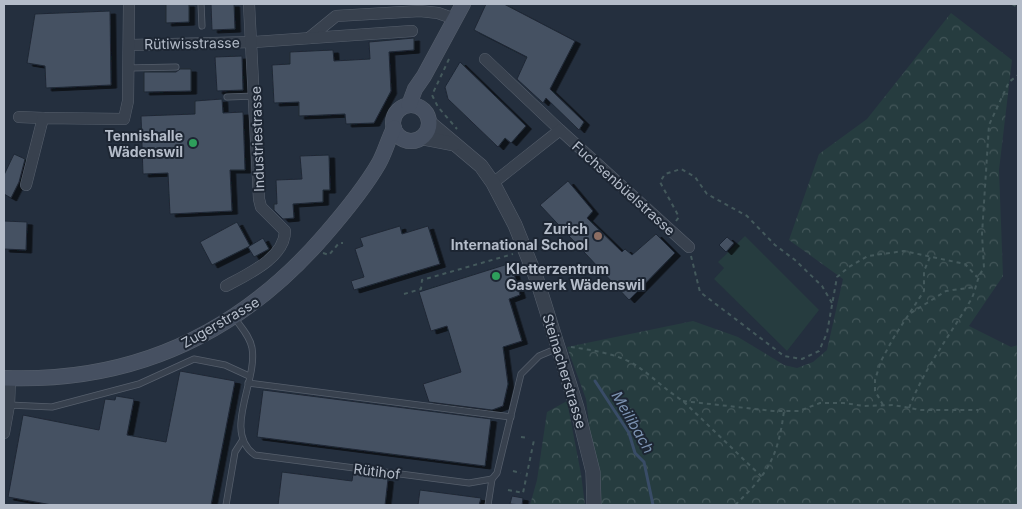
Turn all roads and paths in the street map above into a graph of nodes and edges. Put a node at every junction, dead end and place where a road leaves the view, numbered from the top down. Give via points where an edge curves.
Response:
1 (129, 4) edge
2 (201, 4) edge
3 (249, 4) edge
4 (463, 4) edge
5 (1012, 4) edge
6 (1018, 7) edge
7 (455, 18) junction
8 (202, 26) dead end
9 (412, 32) dead end
10 (309, 38) junction
11 (253, 42) junction
12 (131, 45) junction
13 (450, 53) dead end
14 (485, 59) dead end
15 (176, 67) dead end
16 (130, 68) junction
17 (1018, 74) edge
18 (430, 85) junction
19 (255, 96) junction
20 (227, 98) dead end
21 (416, 107) junction
22 (19, 117) dead end
23 (43, 118) junction
24 (430, 123) junction
25 (560, 130) junction
26 (399, 134) junction
27 (423, 138) junction
28 (458, 140) junction
29 (493, 183) junction
30 (26, 185) dead end
31 (670, 230) junction
32 (343, 243) dead end
33 (689, 247) joint
34 (323, 253) dead end
35 (930, 257) junction
36 (516, 261) dead end
37 (977, 277) junction
38 (226, 286) dead end
39 (975, 287) junction
40 (404, 294) dead end
41 (832, 303) junction
42 (910, 313) junction
43 (234, 317) junction
44 (558, 348) junction
45 (7, 378) edge
46 (249, 379) junction
47 (683, 402) junction
48 (10, 405) junction
49 (883, 405) junction
50 (908, 408) junction
51 (978, 410) dead end
52 (784, 411) junction
53 (510, 417) junction
54 (4, 432) edge
55 (521, 437) dead end
56 (529, 438) dead end
57 (534, 440) dead end
58 (242, 441) junction
59 (513, 472) dead end
60 (521, 473) dead end
61 (762, 478) junction
62 (492, 479) junction
63 (508, 490) dead end
64 (226, 505) edge
65 (488, 505) edge
66 (594, 505) edge
67 (735, 505) edge

1 - 12 street, Rütiwisstrasse
2 - 8 lane
3 - 11 street, Industriestrasse
4 - 7 main road
5 - 6 path
7 - 10 street via 420,11 336,16
7 - 18 main road
9 - 10 street
10 - 11 street
11 - 12 street, Rütiwisstrasse
11 - 19 street, Industriestrasse
12 - 16 street, Rütiwisstrasse
13 - 18 path
14 - 25 street, Fuchsenbüelstrasse
15 - 16 lane
16 - 23 street, Rütiwisstrasse via 124,119
17 - 37 path via 1009,82 989,125 982,234 984,268
18 - 21 main road
18 - 28 path via 438,107
19 - 20 lane
19 - 38 street, Industriestrasse via 259,199 261,207 285,231 285,239 269,259
21 - 24 main road via 427,114
21 - 26 main road via 403,107 395,115
22 - 23 street, Rütiwisstrasse
23 - 30 street
24 - 27 main road
24 - 28 street, Steinacherstrasse
25 - 29 street, Fuchsenbüelstrasse
25 - 31 street, Fuchsenbüelstrasse
26 - 27 main road via 416,141
26 - 43 main road, Zugerstrasse via 344,214 310,253 271,291
27 - 28 street, Steinacherstrasse
28 - 29 street, Steinacherstrasse
29 - 44 street, Steinacherstrasse via 515,225
31 - 33 street, Fuchsenbüelstrasse
31 - 41 path via 679,217 660,182 664,174 681,169 695,177 707,194 747,216 774,246 795,260 822,286
32 - 34 path via 339,243 329,255
33 - 41 path via 700,292 784,356 802,359 819,351 827,333
35 - 37 path via 965,264
35 - 41 path via 904,251 868,256 837,278
35 - 42 path via 924,271 924,292
36 - 40 path via 513,252 422,280 421,289
37 - 39 path
39 - 42 path via 946,291
39 - 50 path via 971,301 933,357
42 - 49 path via 881,361 875,380 875,391
43 - 45 main road, Zugerstrasse via 190,342 136,363 88,375
43 - 46 lane via 252,348
44 - 47 path via 586,349 635,365
44 - 53 lane via 539,356 522,374
44 - 66 street, Steinacherstrasse via 589,451
45 - 48 street
46 - 48 lane via 225,365 194,359 139,384 61,405
46 - 53 lane
46 - 58 lane via 240,429
47 - 52 path
47 - 61 path
48 - 54 street
49 - 50 path
49 - 52 path via 820,403 799,412
50 - 51 path
52 - 61 path via 776,453
53 - 62 lane via 497,473
55 - 56 path
57 - 63 path via 523,493
58 - 62 lane, Rütihof via 255,455 468,483
58 - 64 lane via 235,452
59 - 60 path
61 - 67 path
62 - 65 lane

